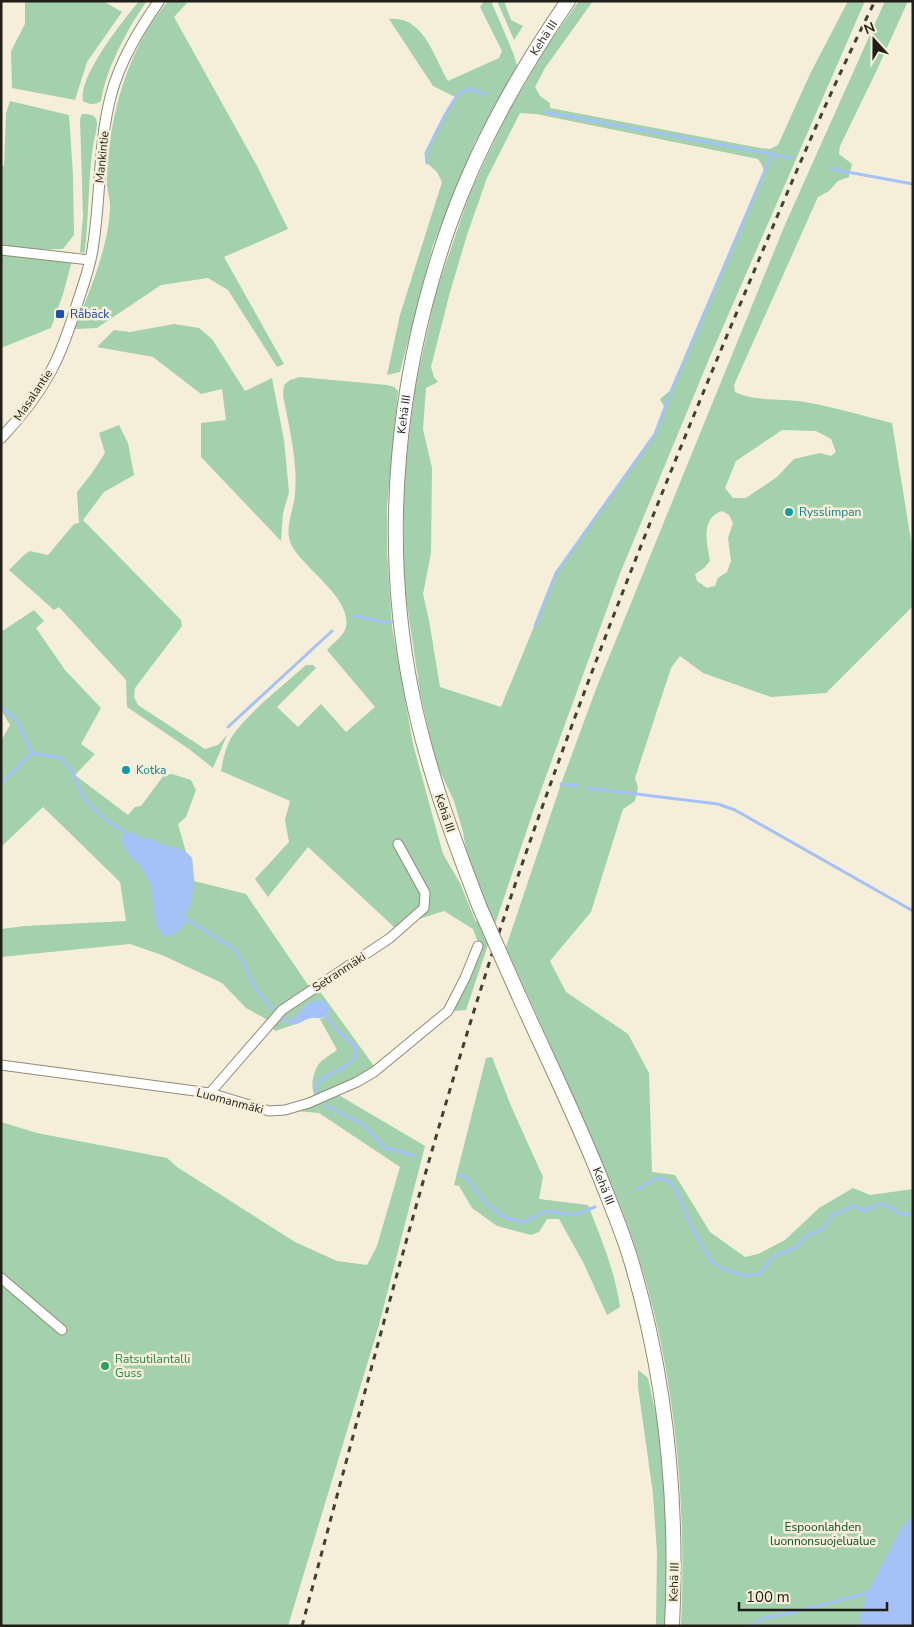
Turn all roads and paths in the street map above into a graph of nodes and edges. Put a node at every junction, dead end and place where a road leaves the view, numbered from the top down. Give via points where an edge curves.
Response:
1 (159, 1) edge
2 (568, 1) edge
3 (1, 250) edge
4 (90, 260) junction
5 (72, 321) joint
6 (1, 438) edge
7 (398, 844) dead end
8 (478, 946) dead end
9 (1, 1065) edge
10 (210, 1093) junction
11 (1, 1278) edge
12 (62, 1330) dead end
13 (672, 1626) edge

1 - 4 street, Mankintie via 134,39 111,94
2 - 13 highway, Kehä III, bridge via 528,63 465,186 424,306 404,407 398,462 398,598 411,692 423,745 445,815 480,908 589,1151 633,1266 650,1330 665,1415 673,1508
3 - 4 street
4 - 5 street, Mankintie
5 - 6 street, Masalantie via 51,371 37,394
7 - 10 street, Setranmäki via 425,893 424,908 390,938 282,1010
8 - 10 street, Luomanmäki via 448,1010 374,1072 357,1082 309,1103 277,1111
9 - 10 street, Luomanmäki
11 - 12 street

